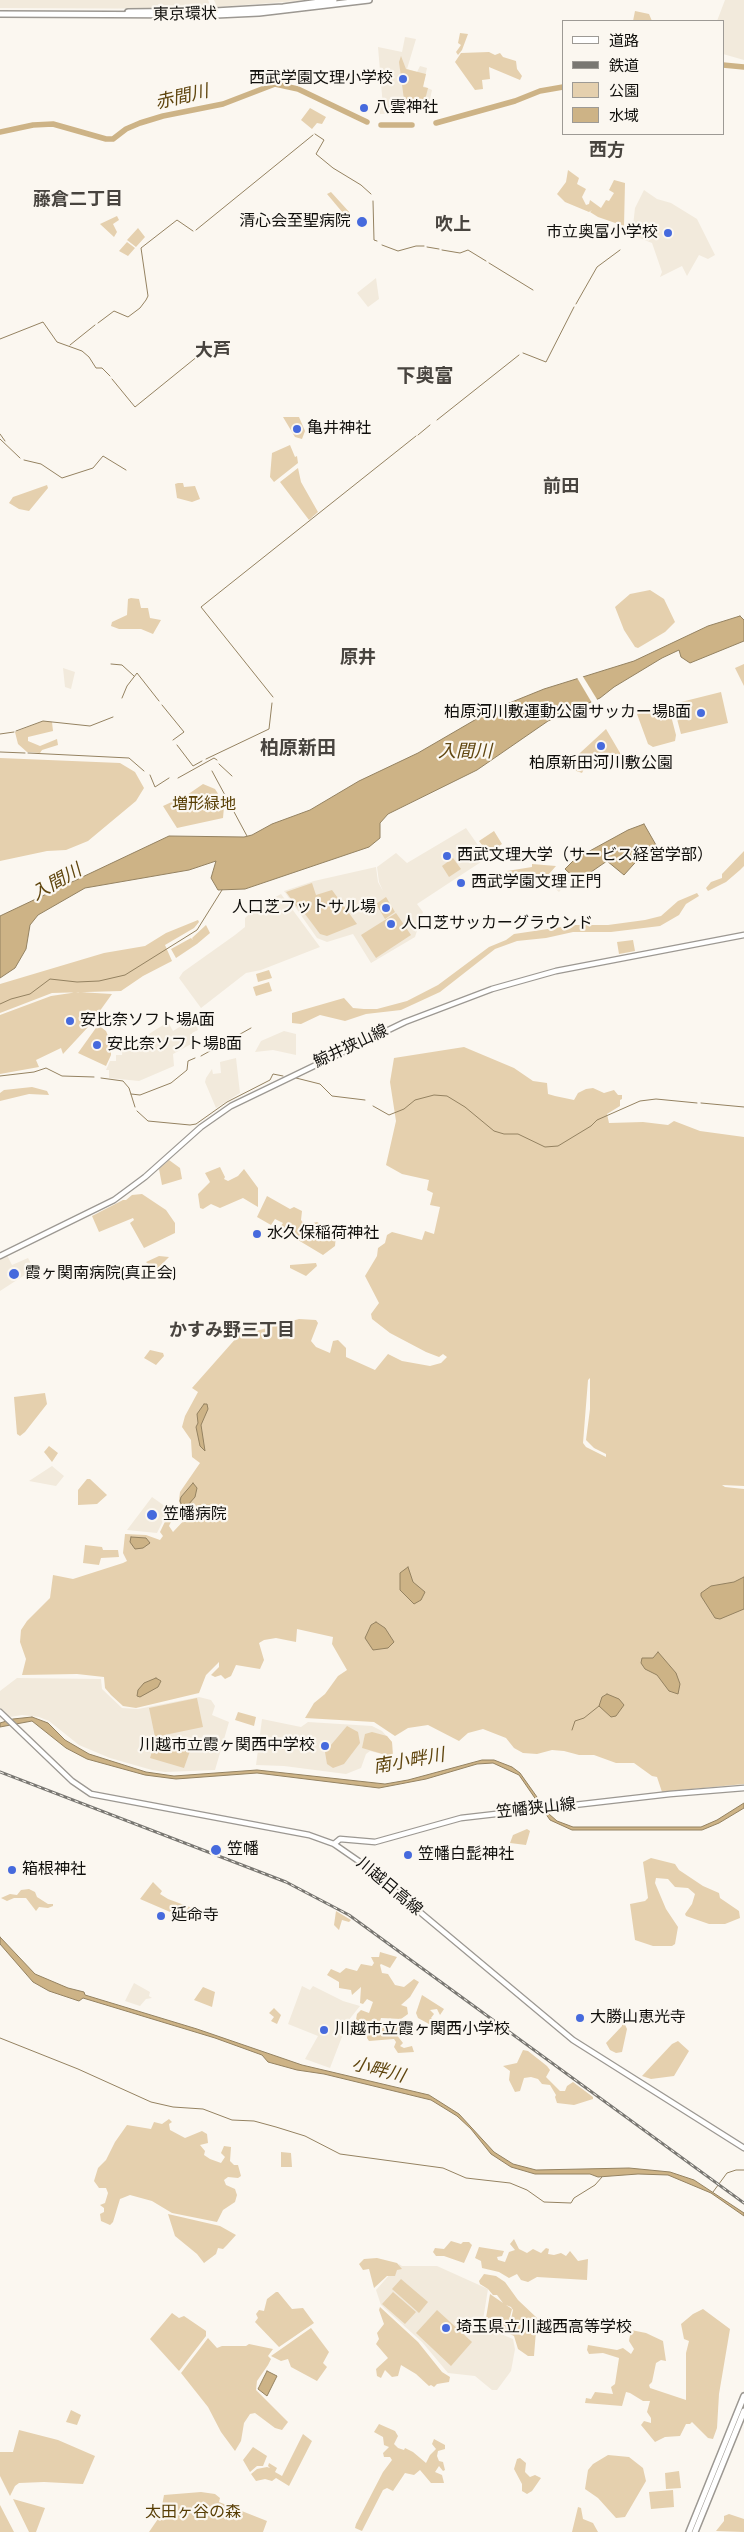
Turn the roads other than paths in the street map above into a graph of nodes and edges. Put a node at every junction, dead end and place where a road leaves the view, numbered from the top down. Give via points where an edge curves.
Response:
1 (334, 0) edge
2 (369, 0) edge
3 (0, 12) edge
4 (744, 935) edge
5 (0, 1256) edge
6 (0, 1712) edge
7 (744, 1788) edge
8 (334, 1844) junction
9 (744, 2148) edge
10 (744, 2396) edge
11 (744, 2411) edge
12 (689, 2532) edge
13 (695, 2532) edge

1 - 3 highway, 東京環状 via 216,11
2 - 3 highway, 東京環状 via 242,14
4 - 5 main road, 鯨井狭山線 via 556,971 473,996 405,1022 239,1101 202,1127 114,1200
6 - 8 main road, 川越日高線 via 72,1782 91,1794 312,1835
7 - 8 main road, 笠幡狭山線 via 455,1819 375,1842 340,1839
8 - 9 main road, 川越日高線 via 360,1862 573,2040
10 - 12 highway
11 - 13 highway

